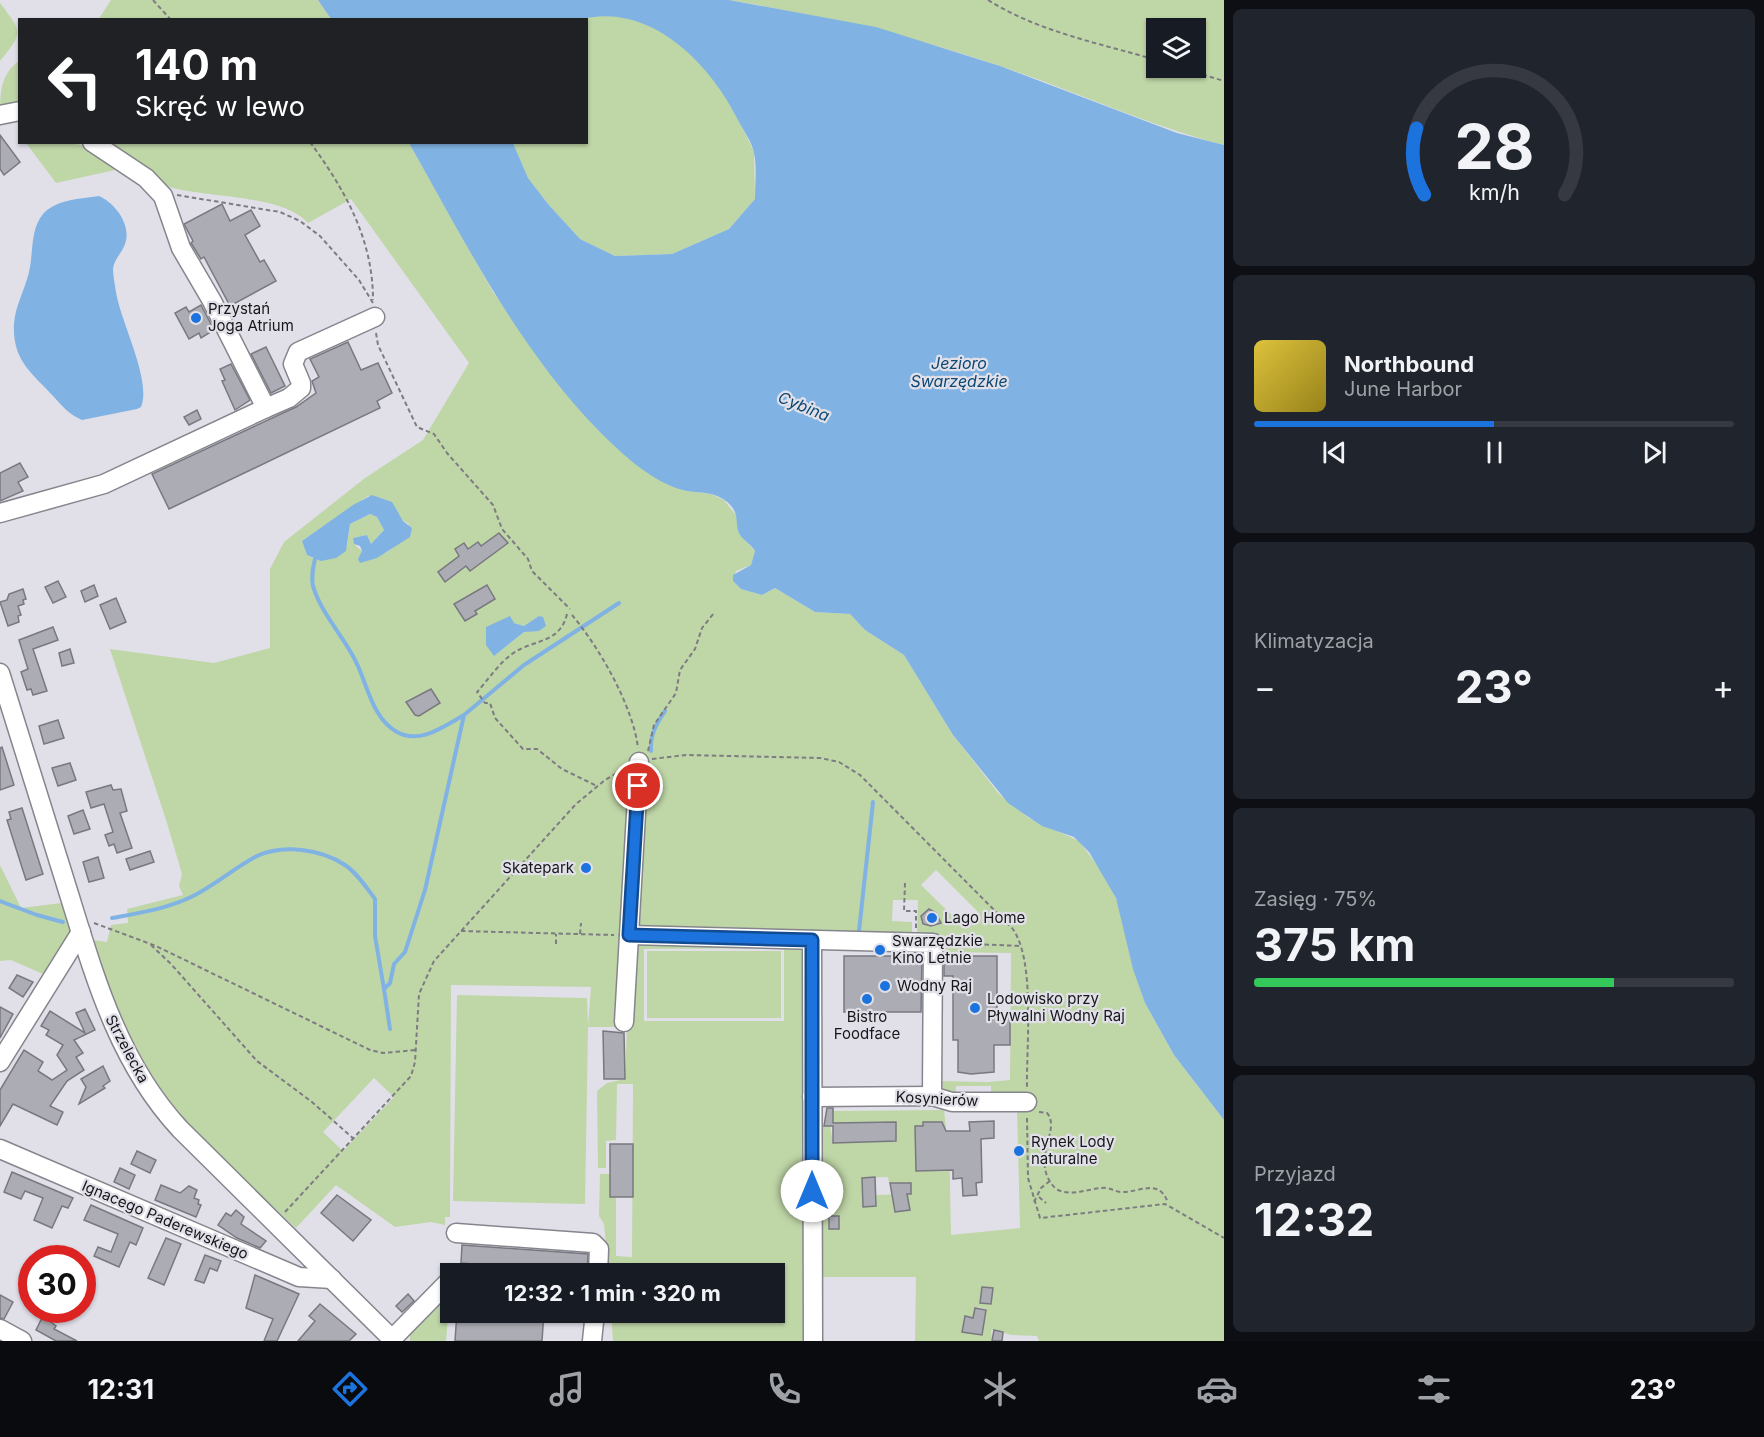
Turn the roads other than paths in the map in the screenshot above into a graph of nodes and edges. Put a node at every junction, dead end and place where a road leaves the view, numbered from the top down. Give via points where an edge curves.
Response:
1 (18, 111) edge
2 (0, 115) edge
3 (95, 144) edge
4 (374, 310) road end
5 (266, 408) junction
6 (0, 513) edge
7 (0, 673) edge
8 (643, 761) road end
9 (78, 924) junction
10 (629, 935) junction
11 (812, 940) junction
12 (624, 1022) dead end
13 (5, 1044) edge
14 (0, 1062) edge
15 (932, 1096) junction
16 (812, 1097) junction
17 (1027, 1107) road end
18 (0, 1149) edge
19 (456, 1233) dead end
20 (598, 1263) edge
21 (332, 1279) junction
22 (440, 1291) edge
23 (594, 1323) edge
24 (0, 1329) edge
25 (393, 1340) edge
26 (22, 1341) edge
27 (592, 1341) edge
28 (813, 1341) edge

1 - 2 street
3 - 5 street via 146,178 163,196 181,248
4 - 5 street via 298,352 293,364 301,388
5 - 6 street via 104,484
7 - 9 street, Strzelecka
8 - 10 street
9 - 13 street
9 - 21 street, Strzelecka via 109,1015 150,1091 180,1129
10 - 11 street
10 - 12 street
11 - 15 street via 924,943
11 - 16 street
13 - 14 street
15 - 16 street, Kosynierów
15 - 17 street, Kosynierów via 952,1102
16 - 28 street
18 - 21 street, Ignacego Paderewskiego via 299,1277
19 - 20 street via 592,1243 599,1249
21 - 25 street, Strzelecka
22 - 25 street
23 - 27 street
24 - 26 street

